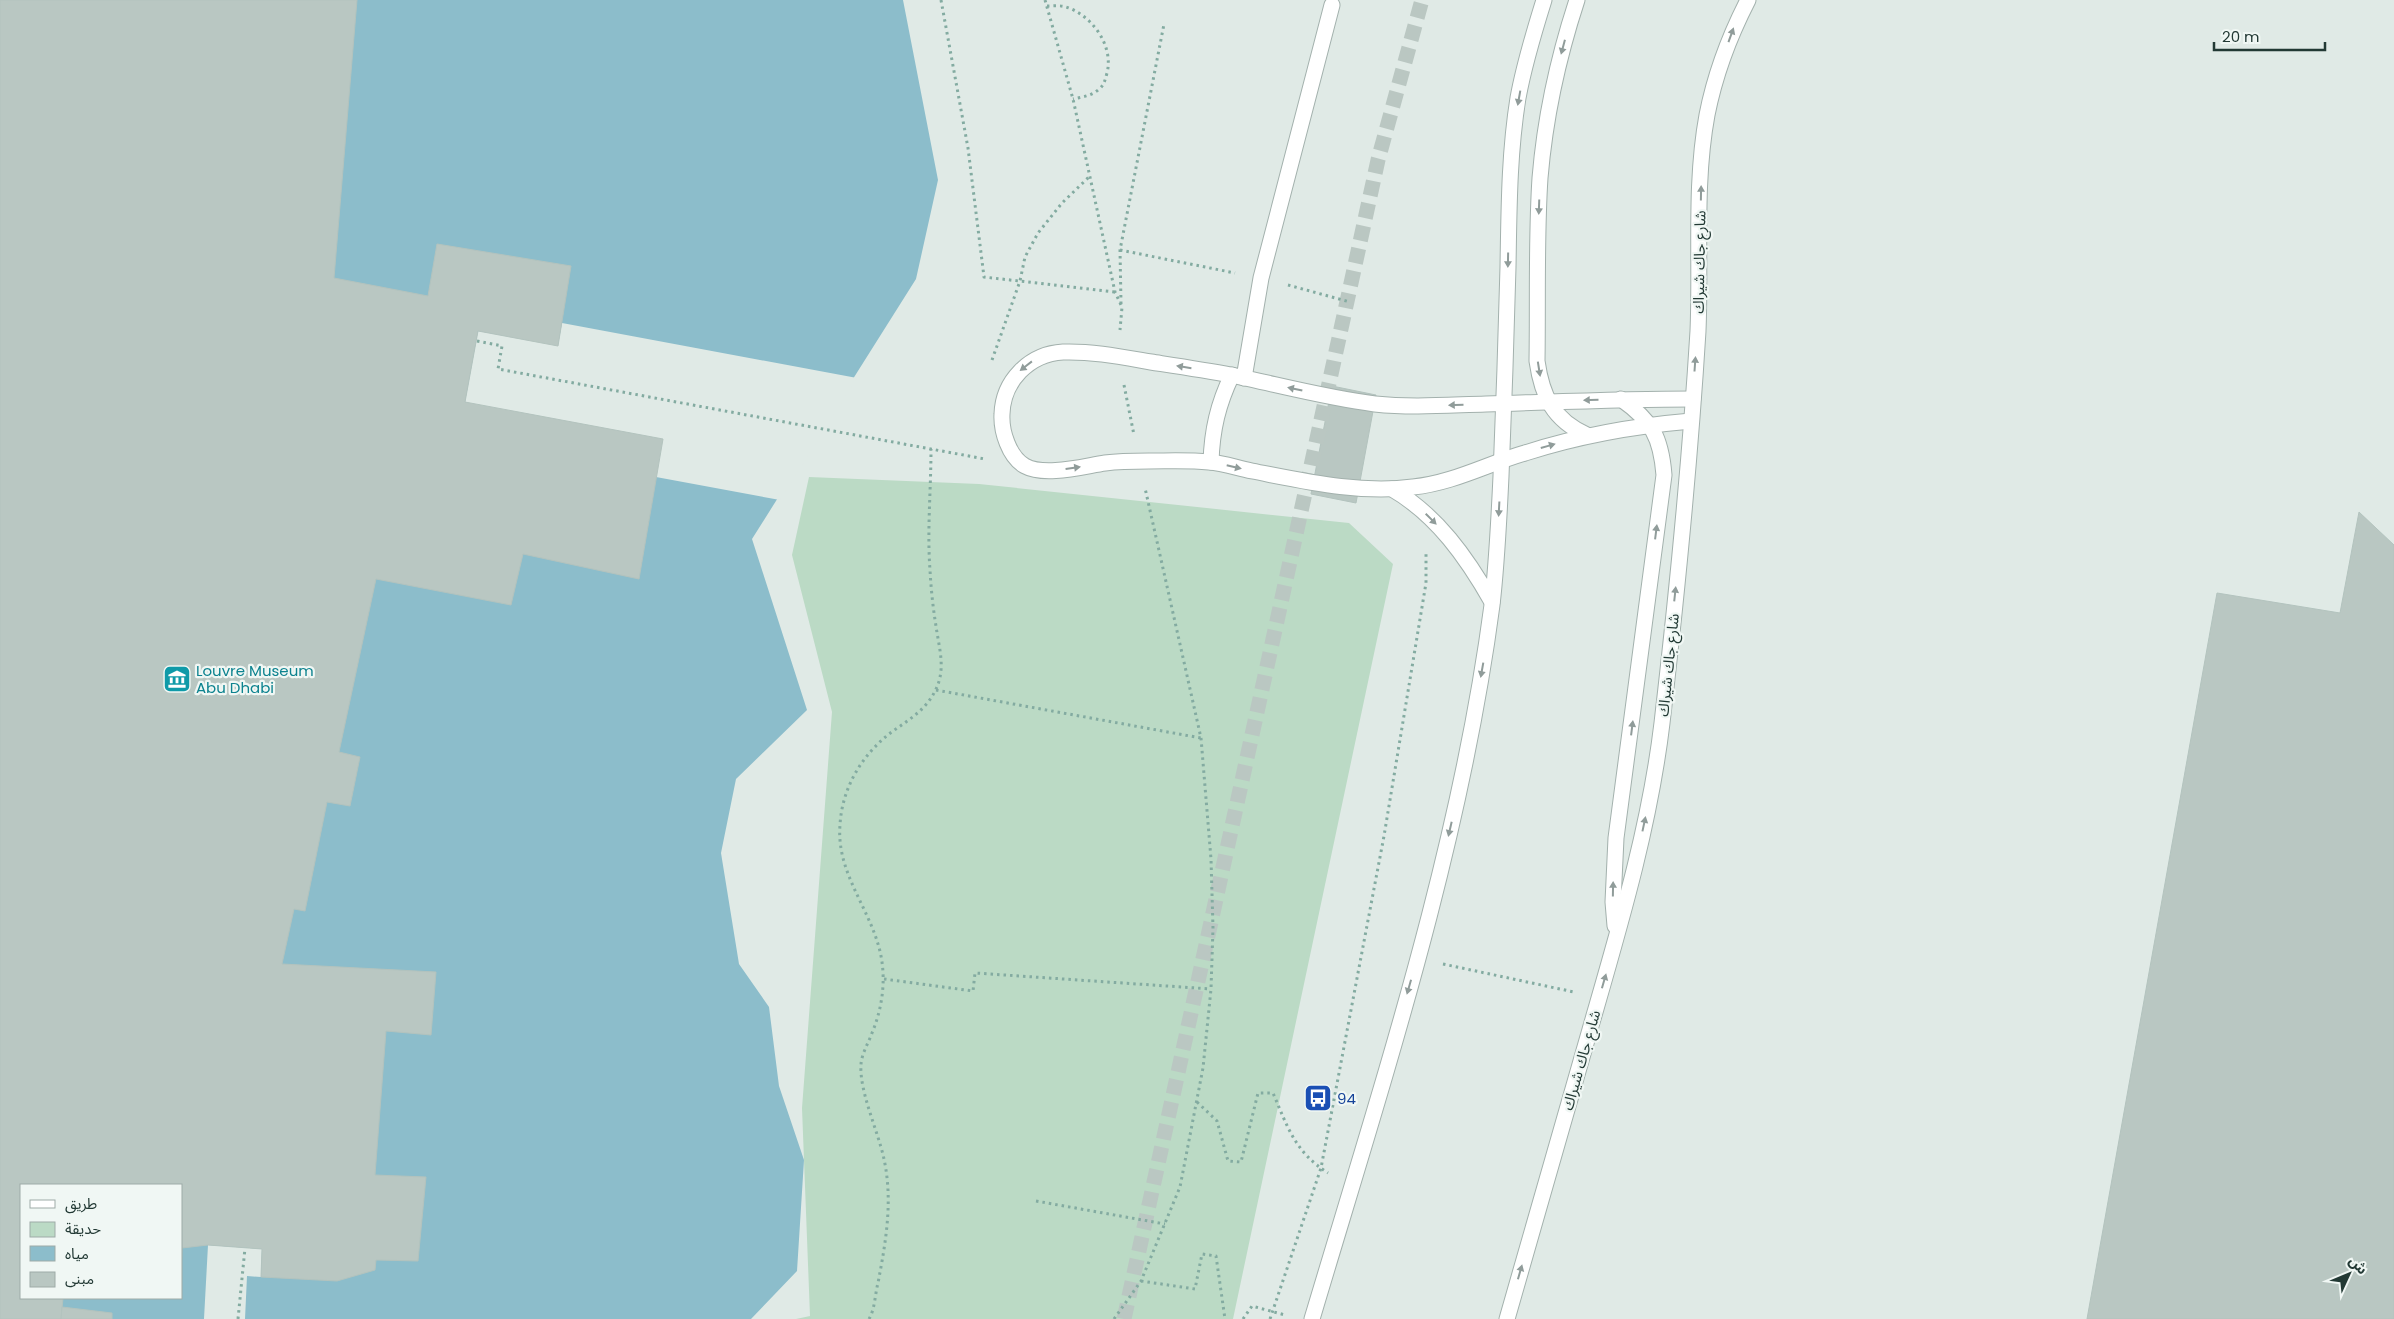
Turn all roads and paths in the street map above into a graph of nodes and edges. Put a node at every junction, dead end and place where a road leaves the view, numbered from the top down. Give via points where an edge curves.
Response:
1 (941, 0) edge
2 (1045, 0) edge
3 (1544, 0) edge
4 (1577, 0) edge
5 (1748, 0) edge
6 (1047, 6) junction
7 (1332, 6) dead end
8 (1164, 24) dead end
9 (1073, 99) junction
10 (1090, 176) junction
11 (1020, 281) junction
12 (1115, 292) junction
13 (1122, 307) junction
14 (477, 341) dead end
15 (1118, 357) junction
16 (1238, 377) junction
17 (1621, 399) junction
18 (1692, 399) junction
19 (1003, 401) junction
20 (1549, 402) junction
21 (1505, 403) junction
22 (1691, 421) junction
23 (1649, 425) junction
24 (1587, 435) junction
25 (931, 449) junction
26 (1502, 460) junction
27 (1139, 461) junction
28 (1211, 462) junction
29 (1026, 467) junction
30 (1392, 489) junction
31 (1426, 551) dead end
32 (1492, 602) junction
33 (936, 690) junction
34 (1201, 738) junction
35 (1616, 938) junction
36 (1418, 958) junction
37 (884, 979) junction
38 (1211, 989) junction
39 (1599, 998) junction
40 (1197, 1102) junction
41 (1320, 1168) junction
42 (1351, 1187) junction
43 (1036, 1201) dead end
44 (1165, 1224) junction
45 (245, 1248) dead end
46 (1141, 1281) junction
47 (1272, 1312) junction
48 (1285, 1316) dead end
49 (238, 1319) edge
50 (869, 1319) edge
51 (1114, 1319) edge
52 (1225, 1319) edge
53 (1244, 1319) edge
54 (1270, 1319) edge
55 (1312, 1319) edge
56 (1507, 1319) edge

1 - 11 path via 968,148 984,277
2 - 6 path
3 -> 21 street via 1521,86 1512,144
4 -> 20 street via 1558,67 1540,178 1537,361
18 -> 5 street, شارع جاك شيراك via 1698,329 1701,162 1707,116 1718,70 1734,26
6 - 9 path
6 - 9 path via 1064,6 1091,22 1103,39 1108,54 1105,82 1088,96
7 - 16 street
8 - 13 path via 1120,250
9 - 10 path
10 - 11 path via 1038,233 1025,257
10 - 12 path
11 - 12 path
11 - 19 path via 991,364
12 - 13 path
13 - 15 path
14 - 25 path via 502,346 498,369
16 -> 15 street
15 -> 19 street via 1062,352 1046,355 1018,372
15 - 27 path
21 -> 16 street via 1377,404
16 - 28 street via 1216,415
17 - 18 street
17 -> 20 street
17 - 23 street
18 - 22 street, شارع جاك شيراك
19 - 29 street via 1003,431 1016,457
20 - 21 street
20 - 24 street via 1560,418
21 - 26 street
22 - 23 street
35 -> 22 street, شارع جاك شيراك via 1635,868 1661,726
23 - 24 street
35 -> 23 street via 1613,902 1616,838 1664,475 1659,442
26 -> 24 street
25 - 29 path
25 - 33 path via 930,568 942,672
26 - 30 street via 1450,480
26 -> 32 street
27 - 28 street
29 -> 27 street via 1060,470
27 - 34 path
28 -> 30 street via 1363,489
30 -> 32 street via 1423,511 1447,535 1473,569
31 - 41 path via 1426,583 1384,836
32 -> 36 street via 1462,774
33 - 34 path
33 - 37 path via 925,706 872,749 855,772 844,798 840,825 841,853 849,879 877,938
34 - 38 path via 1212,879
39 -> 35 street, شارع جاك شيراك
36 - 39 path
36 -> 42 street
37 - 38 path via 973,991 975,973
37 - 50 path via 878,1016 861,1063 862,1079 884,1159 889,1205 885,1243
38 - 40 path via 1204,1068
56 -> 39 street, شارع جاك شيراك
40 - 41 path via 1217,1121 1228,1161 1241,1162 1258,1093 1273,1093 1297,1145
40 - 44 path via 1180,1187
41 - 42 path
41 - 47 path
42 - 55 street
43 - 44 path
44 - 46 path
45 - 49 path
46 - 51 path
46 - 52 path via 1195,1289 1202,1254 1216,1256
47 - 48 path
47 - 53 path via 1252,1306
47 - 54 path

